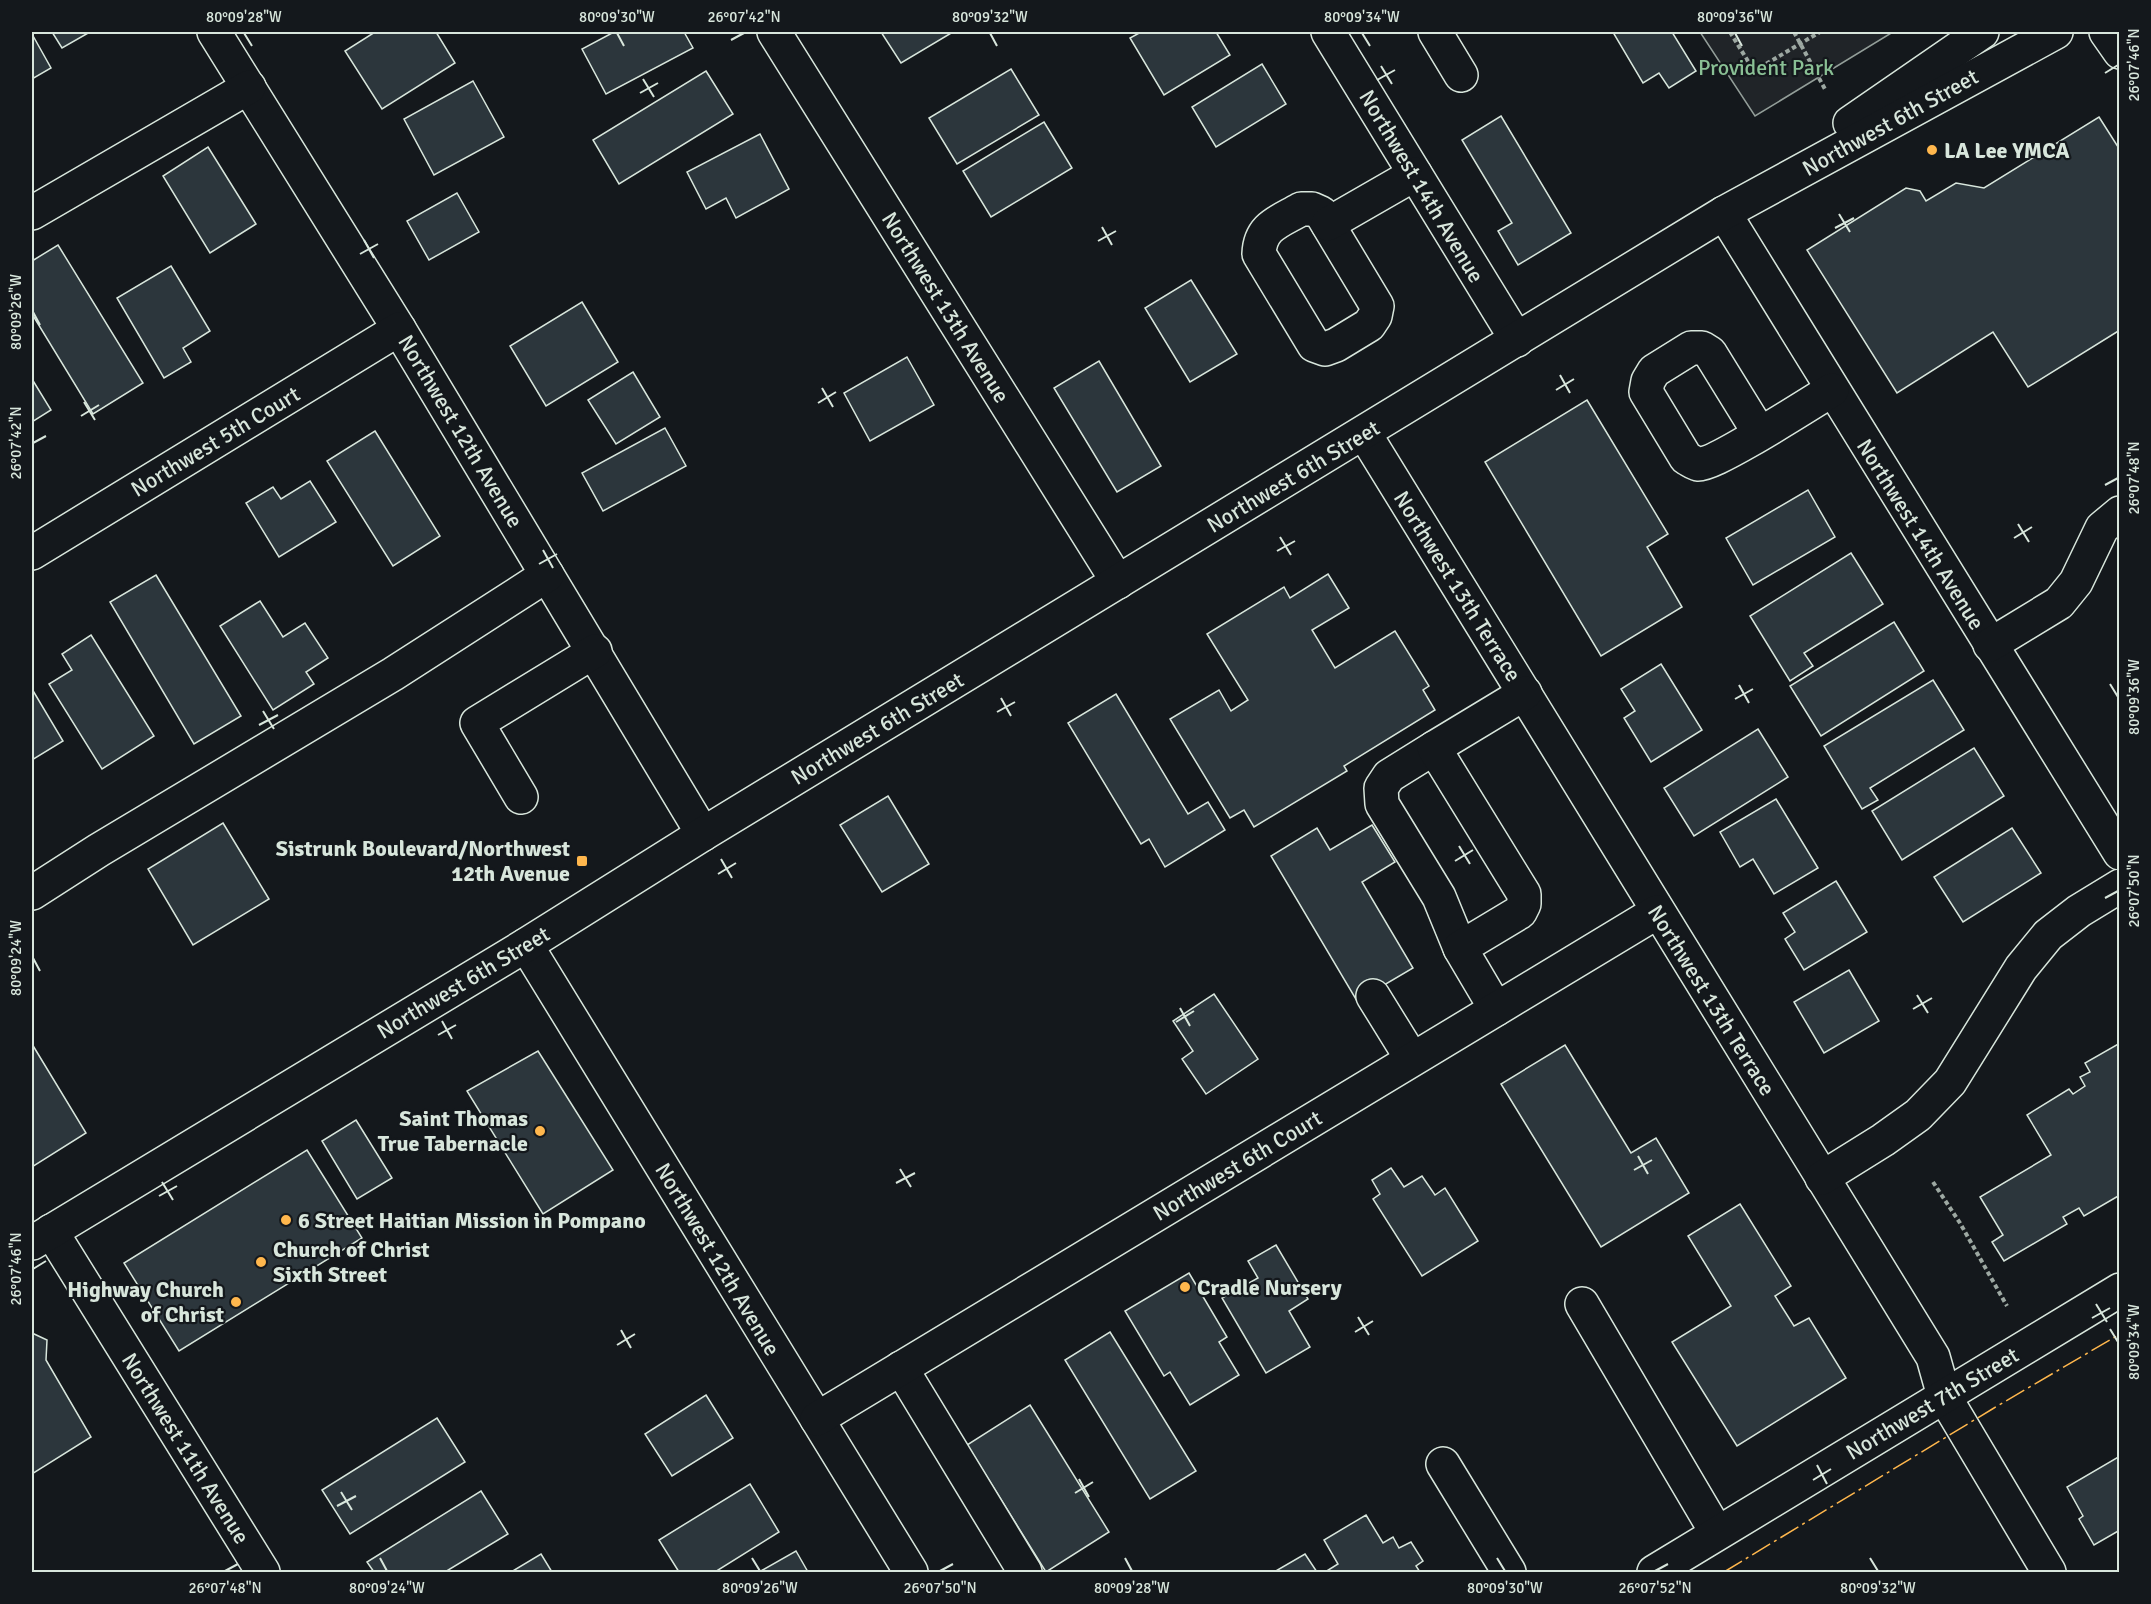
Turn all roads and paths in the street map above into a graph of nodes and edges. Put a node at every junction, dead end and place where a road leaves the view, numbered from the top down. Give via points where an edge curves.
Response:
1 (214, 32) edge
2 (774, 32) edge
3 (1328, 32) edge
4 (1435, 32) edge
5 (1730, 32) edge
6 (1794, 32) edge
7 (1820, 32) edge
8 (1982, 32) edge
9 (2055, 32) edge
10 (2106, 32) edge
11 (1801, 43) junction
12 (2120, 52) edge
13 (1461, 75) dead end
14 (249, 87) junction
15 (1826, 91) dead end
16 (1415, 174) junction
17 (32, 213) edge
18 (1724, 213) junction
19 (1328, 224) dead end
20 (399, 329) junction
21 (1517, 340) junction
22 (1832, 390) junction
23 (1364, 434) junction
24 (1760, 434) dead end
25 (2120, 513) edge
26 (32, 553) edge
27 (547, 575) junction
28 (1118, 582) junction
29 (1990, 645) junction
30 (595, 651) junction
31 (1525, 693) junction
32 (1434, 748) junction
33 (521, 797) dead end
34 (703, 834) junction
35 (2120, 853) edge
36 (2120, 886) edge
37 (32, 893) edge
38 (1657, 912) junction
39 (526, 945) junction
40 (1460, 948) junction
41 (1373, 996) dead end
42 (1496, 1009) junction
43 (1412, 1059) junction
44 (1822, 1178) junction
45 (1933, 1182) dead end
46 (41, 1237) edge
47 (2120, 1290) edge
48 (1582, 1304) dead end
49 (2007, 1306) dead end
50 (901, 1368) junction
51 (1944, 1396) junction
52 (817, 1419) junction
53 (1443, 1464) dead end
54 (1717, 1533) junction
55 (263, 1572) edge
56 (911, 1572) edge
57 (1025, 1572) edge
58 (1509, 1572) edge
59 (1654, 1572) edge
60 (2049, 1572) edge

1 - 14 street, Northwest 12th Avenue
2 - 28 street, Northwest 13th Avenue
3 - 16 street, Northwest 14th Avenue
4 - 13 street
5 - 11 path via 1754,71
6 - 11 path
7 - 11 path
8 - 18 street, Northwest 6th Street
9 - 18 street, Northwest 6th Street
10 - 12 street
11 - 15 path
14 - 17 street
14 - 20 street, Northwest 12th Avenue
16 - 19 street
16 - 21 street, Northwest 14th Avenue
18 - 21 street, Northwest 6th Street
18 - 22 street, Northwest 14th Avenue
20 - 26 street, Northwest 5th Court
20 - 27 street, Northwest 12th Avenue
21 - 23 street, Northwest 6th Street
22 - 24 street
22 - 29 street, Northwest 14th Avenue
23 - 28 street, Northwest 6th Street
23 - 31 street, Northwest 13th Terrace
25 - 29 street via 2102,528 2076,582 2059,603
27 - 30 street, Northwest 12th Avenue
27 - 37 street via 393,675
28 - 34 street, Northwest 6th Street
29 - 35 street, Northwest 14th Avenue
30 - 33 street via 477,723
30 - 34 street, Northwest 12th Avenue
31 - 32 street
31 - 38 street, Northwest 13th Terrace
32 - 40 street via 1389,776 1381,788 1382,804 1439,897
32 - 40 street via 1524,894 1520,912
34 - 39 street, Northwest 6th Street
36 - 44 street via 2079,910 2048,935 2021,968 1950,1082 1918,1115
38 - 42 street, Northwest 6th Court
38 - 44 street, Northwest 13th Terrace
39 - 46 street, Northwest 6th Street
39 - 52 street, Northwest 12th Avenue
40 - 42 street
41 - 43 street
42 - 43 street, Northwest 6th Court
43 - 50 street, Northwest 6th Court
44 - 51 street, Northwest 13th Terrace via 1936,1363
45 - 49 path
46 - 55 street, Northwest 11th Avenue
47 - 51 street, Northwest 7th Street
48 - 54 street
50 - 52 street, Northwest 6th Court
50 - 57 street
51 - 54 street, Northwest 7th Street
51 - 60 street, Northwest 13th Terrace
52 - 56 street, Northwest 12th Avenue
53 - 58 street
54 - 59 street, Northwest 7th Street

